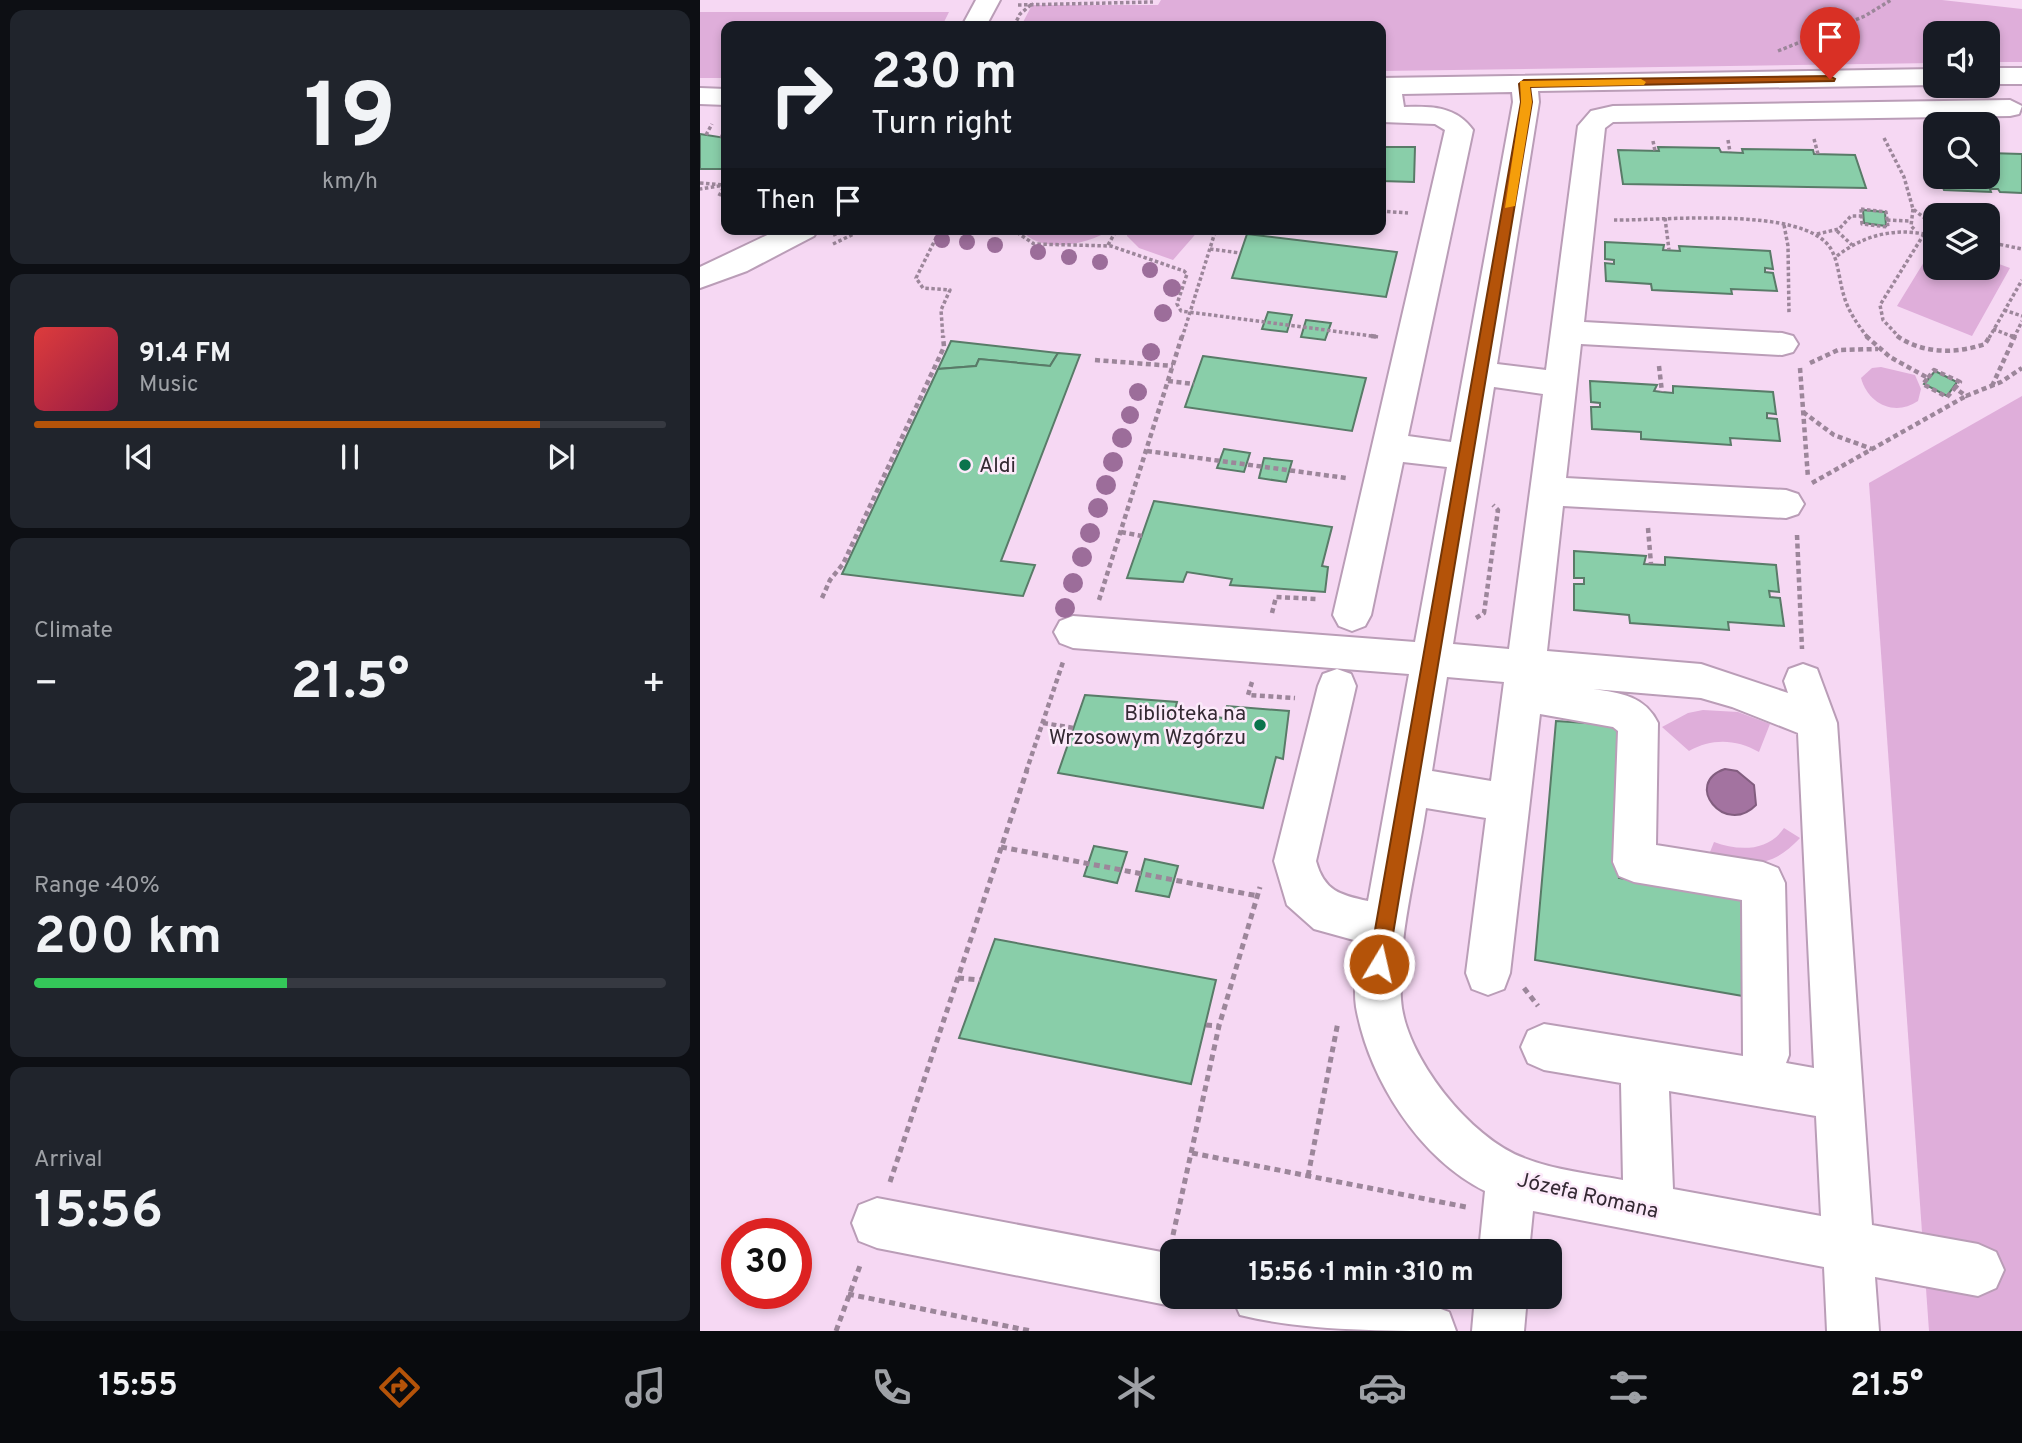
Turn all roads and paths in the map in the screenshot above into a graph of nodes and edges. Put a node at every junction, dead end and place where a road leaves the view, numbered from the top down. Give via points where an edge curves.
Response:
1 (988, 0) edge
2 (1891, 0) edge
3 (1153, 2) dead end
4 (1034, 3) junction
5 (1011, 11) dead end
6 (977, 21) edge
7 (1016, 21) edge
8 (2022, 76) edge
9 (1923, 77) edge
10 (1712, 81) junction
11 (1524, 84) junction
12 (2000, 89) edge
13 (700, 96) edge
14 (721, 97) edge
15 (1670, 97) junction
16 (1966, 98) edge
17 (1386, 101) edge
18 (1386, 101) edge
19 (1867, 110) junction
20 (1811, 131) dead end
21 (1818, 154) dead end
22 (700, 183) edge
23 (721, 184) edge
24 (721, 185) edge
25 (700, 189) edge
26 (721, 193) edge
27 (719, 196) dead end
28 (1913, 209) junction
29 (1862, 216) junction
30 (1923, 217) edge
31 (1603, 218) dead end
32 (1665, 218) junction
33 (1887, 220) junction
34 (1911, 221) junction
35 (1784, 225) junction
36 (1836, 230) junction
37 (1916, 231) junction
38 (1816, 234) junction
39 (1923, 234) edge
40 (792, 235) edge
41 (938, 235) edge
42 (1017, 235) edge
43 (1114, 235) edge
44 (1214, 235) edge
45 (1923, 236) edge
46 (1852, 244) junction
47 (2000, 244) edge
48 (1108, 245) junction
49 (1210, 249) junction
50 (2022, 249) edge
51 (1668, 250) dead end
52 (1240, 253) dead end
53 (1837, 257) junction
54 (700, 278) edge
55 (2022, 279) edge
56 (2004, 310) junction
57 (1190, 313) junction
58 (2022, 318) edge
59 (1993, 329) junction
60 (1566, 332) junction
61 (2014, 337) junction
62 (1414, 342) junction
63 (1793, 347) junction
64 (1878, 349) junction
65 (1095, 360) dead end
66 (1173, 366) junction
67 (2022, 368) edge
68 (1481, 374) junction
69 (1928, 378) junction
70 (1168, 382) junction
71 (1194, 384) dead end
72 (1560, 384) junction
73 (1991, 387) junction
74 (1955, 388) junction
75 (1966, 396) junction
76 (1803, 411) junction
77 (1390, 447) junction
78 (1872, 449) junction
79 (1147, 451) junction
80 (1467, 457) junction
81 (1382, 484) junction
82 (1547, 491) junction
83 (1796, 497) junction
84 (1121, 532) junction
85 (1142, 536) dead end
86 (822, 598) dead end
87 (1352, 615) dead end
88 (1073, 632) junction
89 (1431, 661) junction
90 (1803, 681) joint
91 (1539, 684) junction
92 (1337, 686) dead end
93 (1042, 723) junction
94 (1817, 723) junction
95 (1074, 728) dead end
96 (1410, 786) junction
97 (1510, 803) junction
98 (1001, 847) junction
99 (1258, 896) dead end
100 (1385, 926) junction
101 (1504, 977) joint
102 (958, 978) junction
103 (980, 980) dead end
104 (1338, 1019) dead end
105 (1206, 1025) dead end
106 (1219, 1026) dead end
107 (1542, 1028) joint
108 (1766, 1055) dead end
109 (1644, 1063) junction
110 (1830, 1080) junction
111 (1192, 1153) dead end
112 (1308, 1176) junction
113 (1511, 1179) junction
114 (1471, 1208) dead end
115 (1649, 1210) junction
116 (877, 1223) junction
117 (1505, 1239) edge
118 (1849, 1246) junction
119 (1978, 1270) dead end
120 (1160, 1278) edge
121 (849, 1294) junction
122 (1319, 1309) edge
123 (1500, 1309) edge
124 (836, 1331) edge
125 (1031, 1331) edge
126 (1430, 1331) edge
127 (1498, 1331) edge
128 (1853, 1331) edge

1 - 6 street
2 - 10 path via 1877,12 1807,36
3 - 4 path
4 - 5 path
4 - 7 path
8 - 12 street
9 - 10 street
10 - 15 street
11 - 15 street
11 - 17 street
11 - 68 street, Józefa Romana via 1526,102
13 - 14 street
15 - 19 street
15 - 60 street via 1607,115 1592,126
16 - 19 street
18 - 62 street via 1452,120 1459,130
19 - 28 path via 1897,159
20 - 21 path
22 - 23 path
24 - 25 path
26 - 27 path
28 - 30 path
28 - 34 path
29 - 33 path via 1861,209 1886,212
29 - 33 path via 1862,224 1888,227
29 - 36 path via 1851,216
31 - 32 path
32 - 35 path
32 - 51 path
33 - 34 path
34 - 37 path
35 - 38 path
35 - 63 path
36 - 38 path
36 - 46 path
37 - 39 path
37 - 46 path
38 - 53 path
40 - 54 street
41 - 86 path via 916,278 923,288 950,290 942,310 944,347 843,564
42 - 48 path via 1049,248
43 - 48 path
44 - 49 path
45 - 59 path via 1880,305 1887,326 1912,344 1942,351 1977,348 1985,344
46 - 53 path
47 - 50 path
48 - 57 path via 1184,271 1187,274 1177,304
49 - 52 path
49 - 57 path
53 - 64 path via 1847,305
55 - 56 path
56 - 58 path
56 - 59 path
57 - 62 path
57 - 66 path
58 - 61 path
59 - 61 path
60 - 63 street
60 - 72 street
61 - 73 path
62 - 77 street
63 - 64 path
63 - 76 path
64 - 69 path
65 - 66 path
66 - 70 path
67 - 73 path
68 - 72 street
68 - 80 street, Józefa Romana
69 - 74 path via 1934,370 1959,382
69 - 74 path via 1923,384 1947,397
70 - 71 path
70 - 79 path
72 - 82 street
73 - 75 path
74 - 75 path
75 - 78 path
76 - 78 path via 1834,435
76 - 83 path
77 - 80 street
77 - 81 street
78 - 83 path
79 - 81 path
79 - 84 path
80 - 89 street, Józefa Romana
81 - 87 street
82 - 83 street
82 - 91 street
83 - 90 path
84 - 85 path
84 - 88 path via 1094,616
88 - 89 street
88 - 93 path
89 - 91 street
89 - 96 street, Józefa Romana
90 - 94 street
91 - 94 street via 1701,681
91 - 97 street
91 - 108 street via 1623,711 1638,723 1634,862 1763,883
92 - 100 street via 1295,861 1302,890 1329,914
93 - 95 path
93 - 98 path
94 - 110 street
96 - 97 street
96 - 100 street, Józefa Romana
97 - 101 street
98 - 99 path
98 - 102 path
100 - 113 street, Józefa Romana via 1379,1007 1399,1067 1437,1122
101 - 107 path
102 - 103 path
102 - 116 path
104 - 112 path
105 - 106 path
107 - 109 street
109 - 110 street
109 - 115 street
110 - 118 street
111 - 112 path
112 - 114 path
113 - 115 street, Józefa Romana
113 - 117 street
115 - 118 street, Józefa Romana
116 - 120 street
116 - 121 path
118 - 119 street, Józefa Romana
118 - 128 street
121 - 124 path
121 - 125 path
122 - 126 street
123 - 127 street

